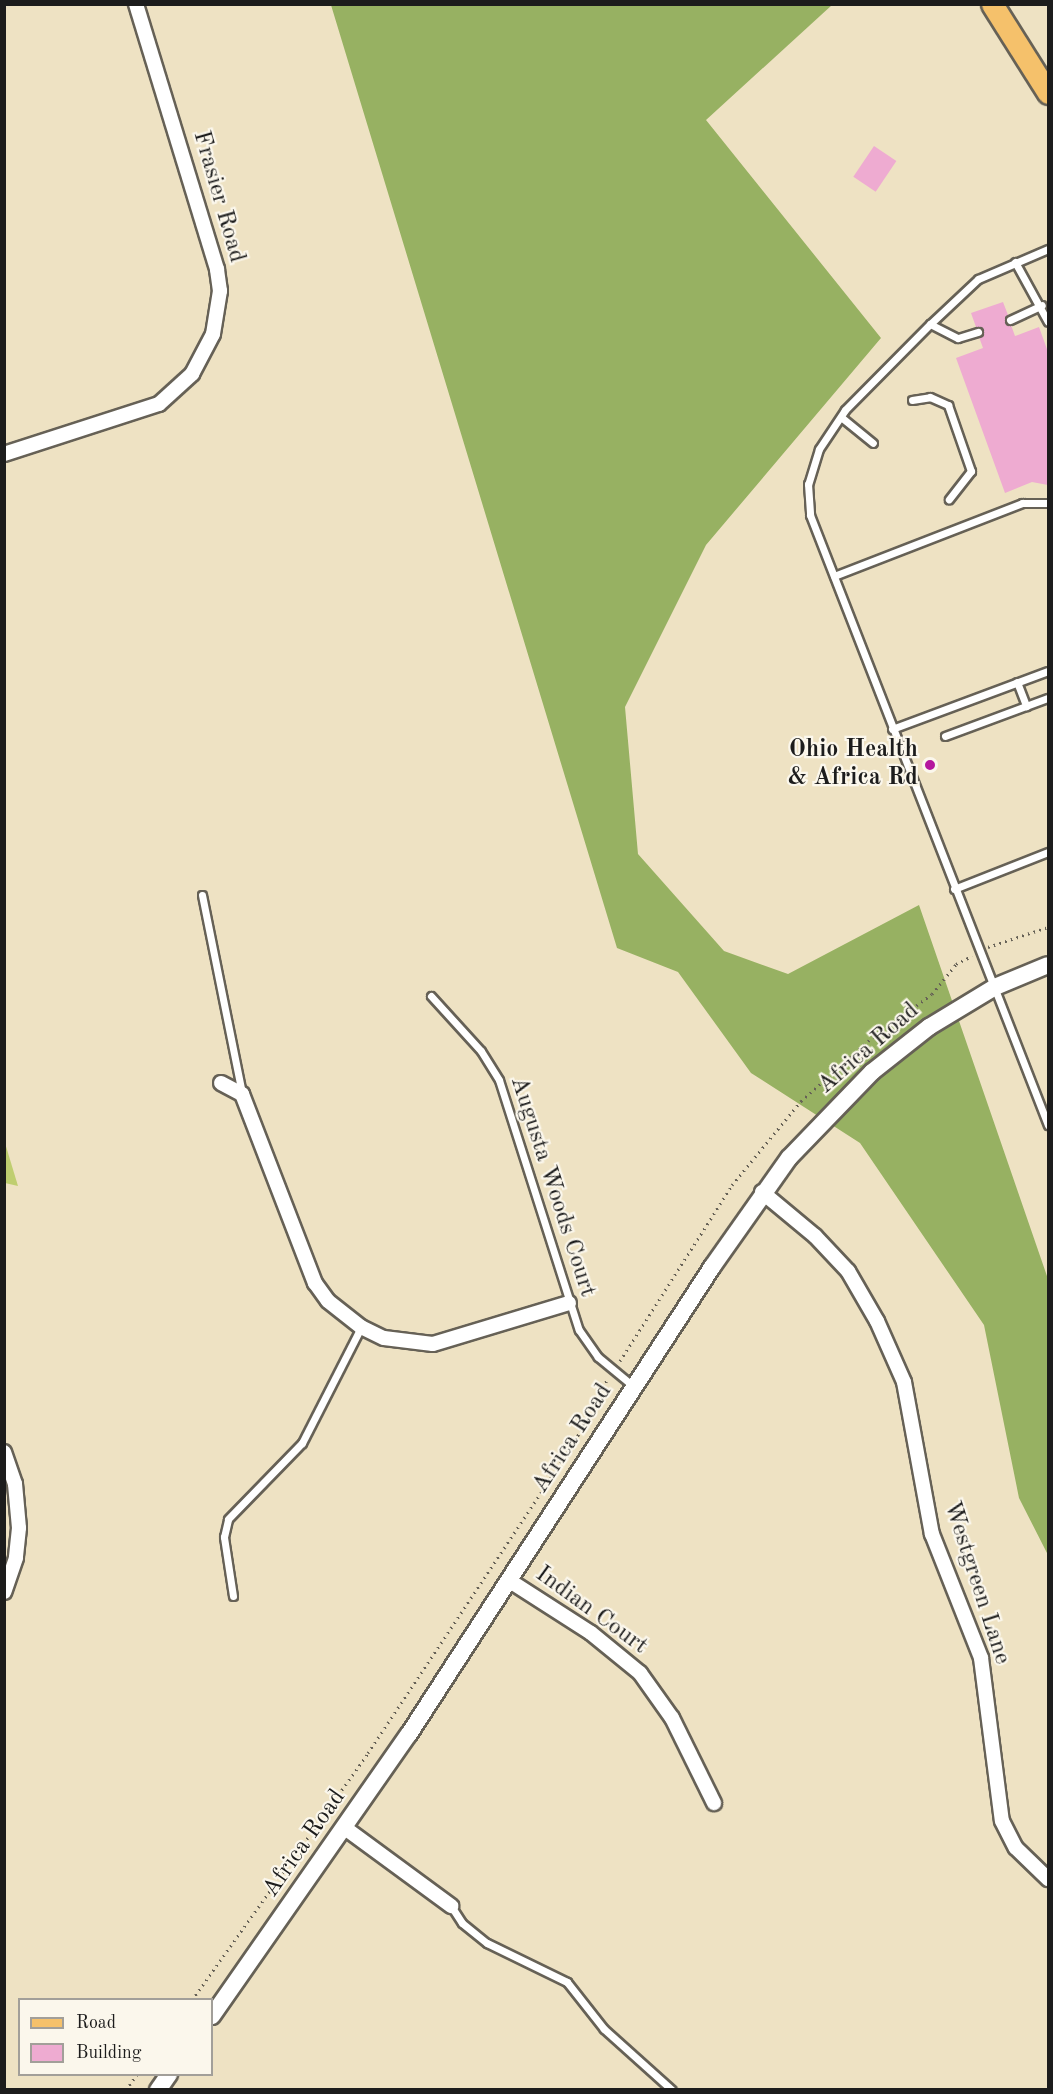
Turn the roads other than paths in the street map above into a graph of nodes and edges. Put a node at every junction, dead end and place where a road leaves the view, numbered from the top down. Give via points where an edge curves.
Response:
1 (136, 4) edge
2 (992, 4) edge
3 (1048, 93) edge
4 (1048, 249) edge
5 (1015, 262) junction
6 (1042, 306) junction
7 (1010, 320) dead end
8 (1048, 322) edge
9 (930, 324) junction
10 (978, 332) dead end
11 (912, 400) dead end
12 (841, 417) junction
13 (873, 443) dead end
14 (4, 454) edge
15 (949, 499) dead end
16 (1048, 503) edge
17 (834, 576) junction
18 (1048, 671) edge
19 (1017, 682) junction
20 (1048, 698) edge
21 (1026, 706) junction
22 (892, 729) junction
23 (945, 736) dead end
24 (1048, 852) edge
25 (954, 889) junction
26 (202, 895) dead end
27 (1048, 965) edge
28 (996, 987) junction
29 (431, 996) dead end
30 (221, 1083) dead end
31 (242, 1094) junction
32 (1048, 1125) edge
33 (762, 1192) junction
34 (569, 1303) junction
35 (360, 1327) junction
36 (635, 1388) junction
37 (4, 1452) edge
38 (510, 1581) junction
39 (4, 1592) edge
40 (233, 1596) dead end
41 (714, 1803) dead end
42 (345, 1828) junction
43 (1048, 1879) edge
44 (452, 1906) joint
45 (213, 2015) edge
46 (168, 2076) edge
47 (158, 2090) edge
48 (672, 2090) edge

1 - 14 street, Frasier Road via 215,259 220,291 213,334 192,374 159,404
2 - 3 main road
4 - 5 lane
5 - 6 lane
5 - 9 lane via 978,279
6 - 7 lane
6 - 8 lane
9 - 10 lane via 958,338
9 - 12 lane
11 - 15 lane via 930,397 948,405 971,471
12 - 13 lane
12 - 17 lane via 819,449 808,484 810,515
16 - 17 lane via 1022,503
17 - 22 lane
18 - 19 lane
19 - 21 lane
19 - 22 lane
20 - 21 lane
21 - 23 lane
22 - 25 lane
24 - 25 lane
25 - 28 lane
26 - 31 lane
27 - 28 street, Africa Road
28 - 32 lane
28 - 33 street, Africa Road via 946,1015 872,1072 789,1158
29 - 34 lane, Augusta Woods Court via 481,1051 499,1080
30 - 31 street
31 - 35 street via 304,1263 328,1301
33 - 36 street, Africa Road
33 - 43 street, Westgreen Lane via 815,1236 848,1271 877,1321 904,1382 932,1534 981,1658 1002,1821 1016,1848
34 - 35 street via 433,1344 384,1338
34 - 36 lane, Augusta Woods Court via 588,1346
35 - 40 lane via 302,1443 228,1519 224,1537
36 - 38 street, Africa Road
37 - 39 street via 15,1484 19,1528 16,1558
38 - 41 street, Indian Court via 591,1633 640,1673 672,1718
38 - 42 street, Africa Road
42 - 44 street
42 - 45 street, Africa Road
44 - 48 lane via 462,1923 487,1943 567,1982 603,2029
46 - 47 street

